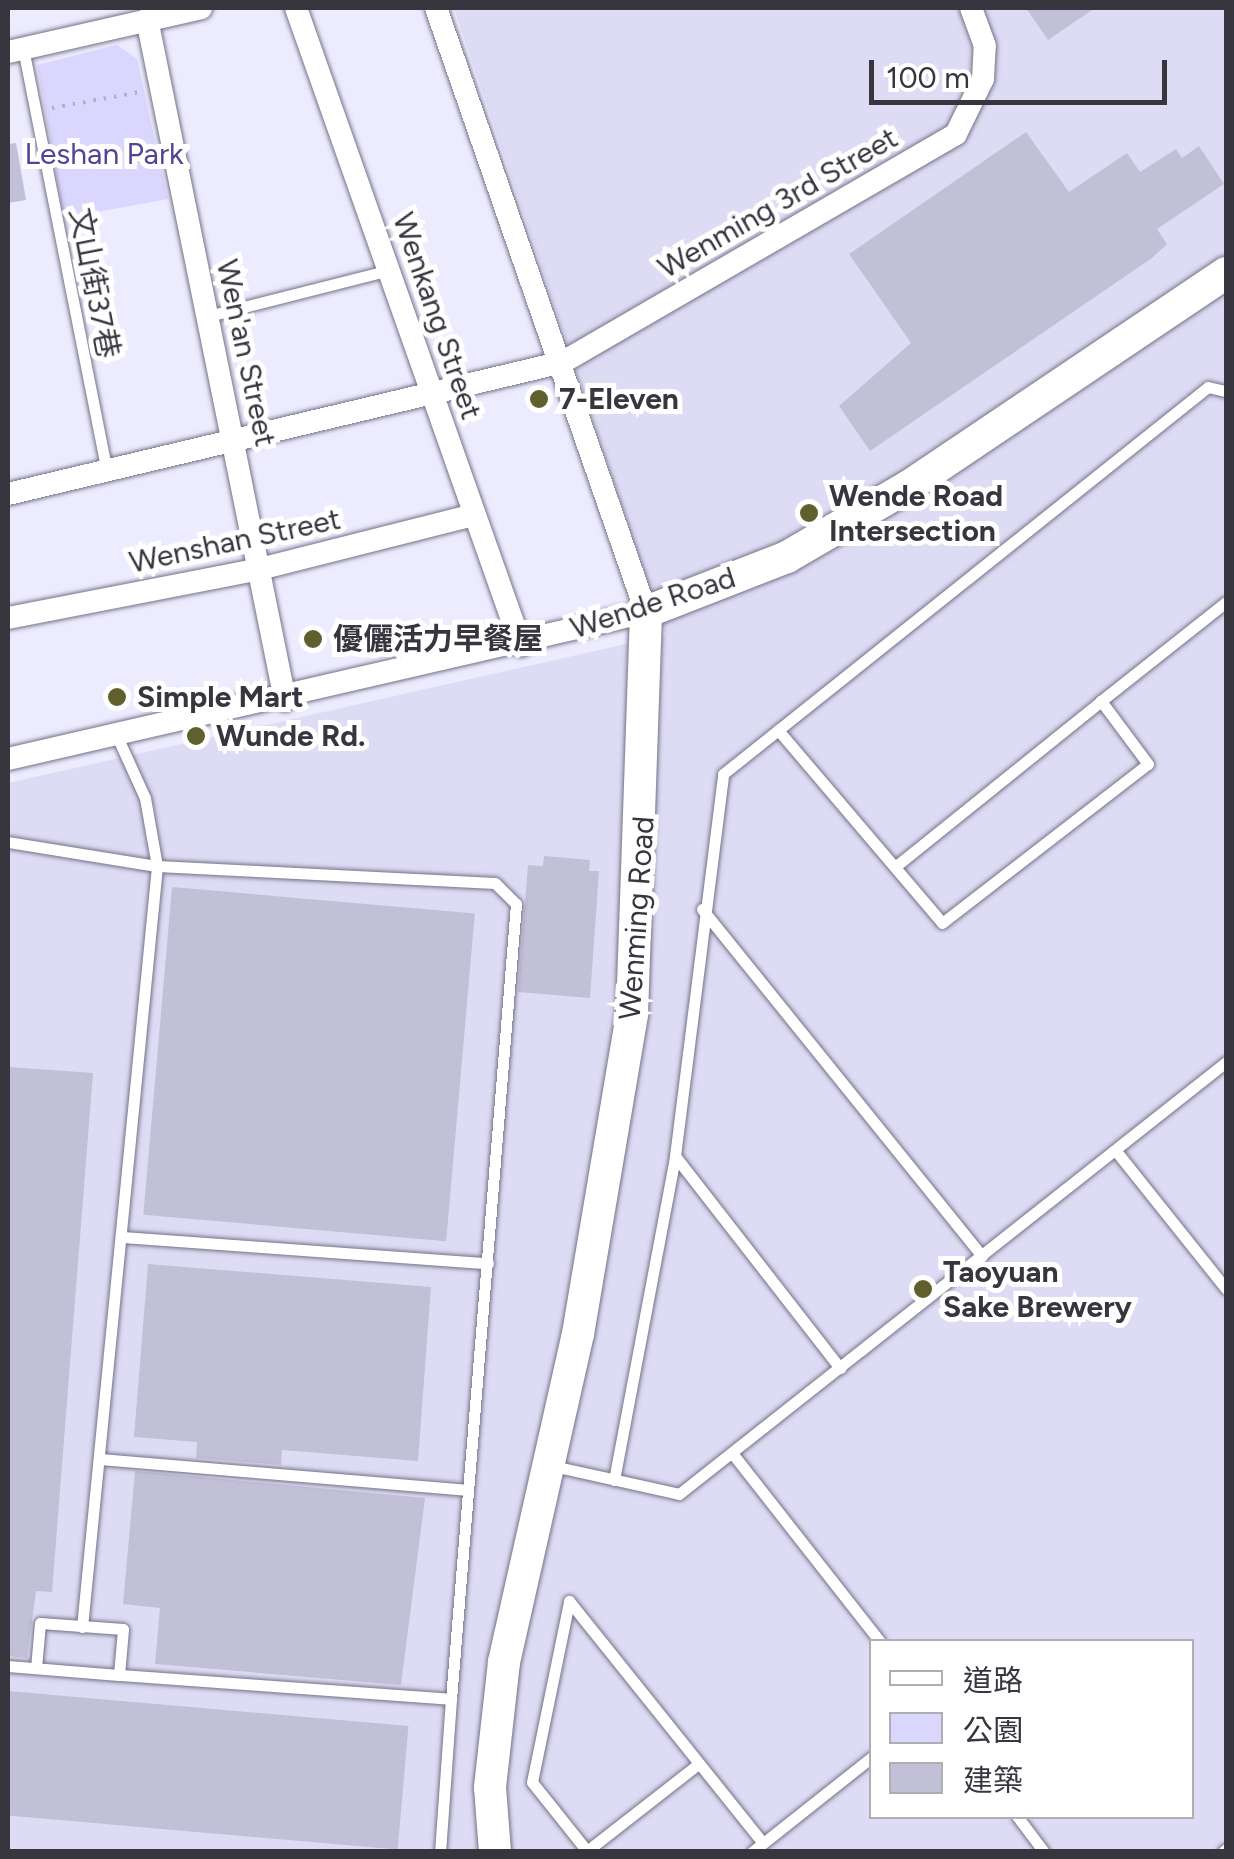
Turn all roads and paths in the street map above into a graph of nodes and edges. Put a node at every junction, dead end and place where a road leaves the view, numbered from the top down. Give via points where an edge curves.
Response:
1 (201, 8) edge
2 (296, 8) edge
3 (436, 8) edge
4 (970, 8) edge
5 (147, 19) junction
6 (15, 50) edge
7 (160, 90) junction
8 (34, 109) junction
9 (390, 270) junction
10 (1226, 273) edge
11 (208, 316) junction
12 (563, 362) junction
13 (431, 390) junction
14 (1226, 390) edge
15 (233, 438) junction
16 (106, 468) junction
17 (8, 494) edge
18 (474, 515) junction
19 (260, 570) junction
20 (1226, 602) edge
21 (646, 612) junction
22 (8, 617) edge
23 (521, 645) junction
24 (285, 700) junction
25 (1102, 701) junction
26 (778, 730) junction
27 (116, 734) junction
28 (8, 758) edge
29 (8, 842) edge
30 (157, 866) junction
31 (896, 866) junction
32 (702, 910) junction
33 (1226, 1062) edge
34 (1116, 1150) junction
35 (675, 1156) junction
36 (121, 1237) junction
37 (982, 1256) junction
38 (488, 1263) junction
39 (1226, 1289) edge
40 (840, 1368) junction
41 (732, 1453) junction
42 (100, 1459) junction
43 (548, 1466) junction
44 (614, 1480) junction
45 (466, 1490) junction
46 (82, 1626) junction
47 (878, 1639) edge
48 (8, 1666) edge
49 (36, 1668) junction
50 (120, 1675) junction
51 (451, 1698) junction
52 (869, 1760) edge
53 (697, 1765) junction
54 (1019, 1819) edge
55 (763, 1842) junction
56 (440, 1852) edge
57 (495, 1852) edge
58 (587, 1852) edge
59 (752, 1852) edge
60 (1044, 1852) edge

1 - 5 street
2 - 9 street, Wenkang Street
3 - 12 street, Wenming Road
4 - 12 street, Wenming 3rd Street via 985,46 983,79 956,134
5 - 6 street
5 - 7 street, Wen'an Street
6 - 8 lane, 文山街37巷
7 - 8 path
7 - 11 street, Wen'an Street
8 - 16 lane, 文山街37巷
9 - 11 lane
9 - 13 street, Wenkang Street
10 - 21 street, Wende Road via 893,496 787,556
11 - 15 street, Wen'an Street
12 - 13 street
12 - 21 street, Wenming Road
13 - 15 street
13 - 18 street, Wenkang Street
14 - 26 lane via 1208,387
15 - 16 street
15 - 19 street, Wen'an Street
16 - 17 street
18 - 19 street, Wenshan Street
18 - 23 street, Wenkang Street
19 - 22 street, Wenshan Street
19 - 24 street, Wen'an Street
20 - 25 lane
21 - 23 street, Wende Road
21 - 43 street, Wenming Road via 632,1014
23 - 24 street, Wende Road
24 - 27 street, Wende Road
25 - 31 lane
25 - 31 lane via 1148,764 942,923
26 - 31 lane
26 - 32 lane via 723,774
27 - 28 street, Wende Road
27 - 30 lane via 145,798
29 - 30 lane
30 - 36 lane
30 - 38 lane via 496,884 516,904
32 - 35 lane
32 - 37 lane
33 - 34 lane
34 - 37 lane
34 - 39 lane
35 - 40 lane
35 - 44 lane
36 - 38 lane
36 - 42 lane
37 - 40 lane
38 - 45 lane
40 - 41 lane
41 - 44 lane via 680,1494
41 - 47 lane
42 - 45 lane
42 - 46 lane
43 - 44 lane
43 - 57 street, Wenming Road via 504,1662 490,1786
45 - 51 lane
46 - 49 lane via 40,1622
46 - 50 lane via 123,1630
48 - 49 lane
49 - 50 lane
50 - 51 lane
51 - 56 lane
52 - 55 lane
53 - 55 lane
53 - 58 lane
53 - 58 lane via 568,1601 532,1782
54 - 60 lane
55 - 59 lane

